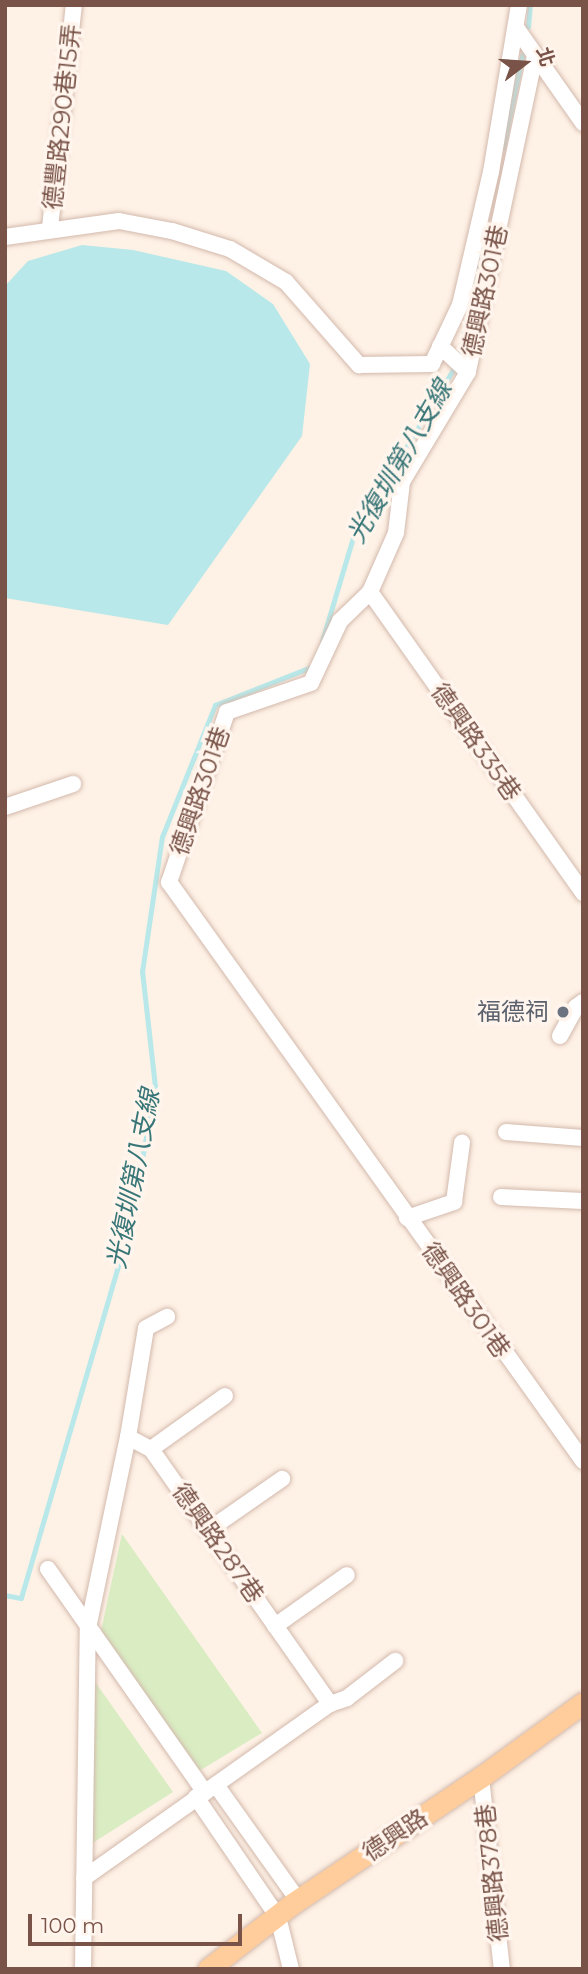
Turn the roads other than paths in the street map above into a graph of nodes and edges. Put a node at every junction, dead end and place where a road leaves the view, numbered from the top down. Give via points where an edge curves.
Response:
1 (74, 5) edge
2 (519, 5) edge
3 (517, 29) junction
4 (535, 56) junction
5 (583, 123) edge
6 (50, 228) junction
7 (5, 237) edge
8 (440, 346) junction
9 (468, 372) junction
10 (370, 592) junction
11 (74, 784) dead end
12 (5, 807) edge
13 (583, 892) edge
14 (583, 1002) edge
15 (560, 1036) dead end
16 (506, 1132) dead end
17 (583, 1138) edge
18 (462, 1143) dead end
19 (501, 1197) dead end
20 (583, 1201) edge
21 (407, 1218) junction
22 (167, 1317) dead end
23 (225, 1396) dead end
24 (128, 1437) junction
25 (151, 1449) junction
26 (583, 1461) edge
27 (282, 1479) dead end
28 (211, 1529) junction
29 (48, 1569) dead end
30 (347, 1575) dead end
31 (275, 1626) junction
32 (89, 1628) junction
33 (395, 1661) dead end
34 (583, 1703) edge
35 (330, 1704) junction
36 (481, 1777) junction
37 (206, 1791) junction
38 (84, 1878) junction
39 (298, 1900) junction
40 (278, 1917) junction
41 (83, 1969) edge
42 (208, 1969) edge
43 (291, 1969) edge
44 (502, 1969) edge

1 - 6 lane, 德豐路290巷15弄
2 - 3 lane
3 - 4 lane
3 - 8 lane via 460,305
4 - 5 lane
4 - 9 lane, 德興路301巷
6 - 7 lane
6 - 8 lane via 119,221 230,249 286,282 359,365 432,364
8 - 9 lane
9 - 10 lane, 德興路301巷 via 402,482 396,533
10 - 13 lane, 德興路335巷
10 - 21 lane, 德興路301巷 via 340,621 311,683 227,712 169,882
11 - 12 lane
14 - 15 lane
16 - 17 lane
18 - 21 lane via 454,1202
19 - 20 lane
21 - 26 lane, 德興路301巷
22 - 24 lane via 146,1328
23 - 25 lane
24 - 25 lane, 德興路287巷
24 - 32 lane
25 - 28 lane, 德興路287巷
27 - 28 lane
28 - 31 lane, 德興路287巷
29 - 32 lane
30 - 31 lane
31 - 35 lane, 德興路287巷
32 - 37 lane
32 - 38 lane
33 - 35 lane via 348,1698
34 - 36 main road, 德興路
35 - 37 lane
36 - 39 main road, 德興路
36 - 44 lane, 德興路378巷
37 - 38 lane
37 - 39 lane
37 - 40 lane
38 - 41 lane
39 - 40 main road, 德興路
40 - 42 main road, 德興路
40 - 43 lane

